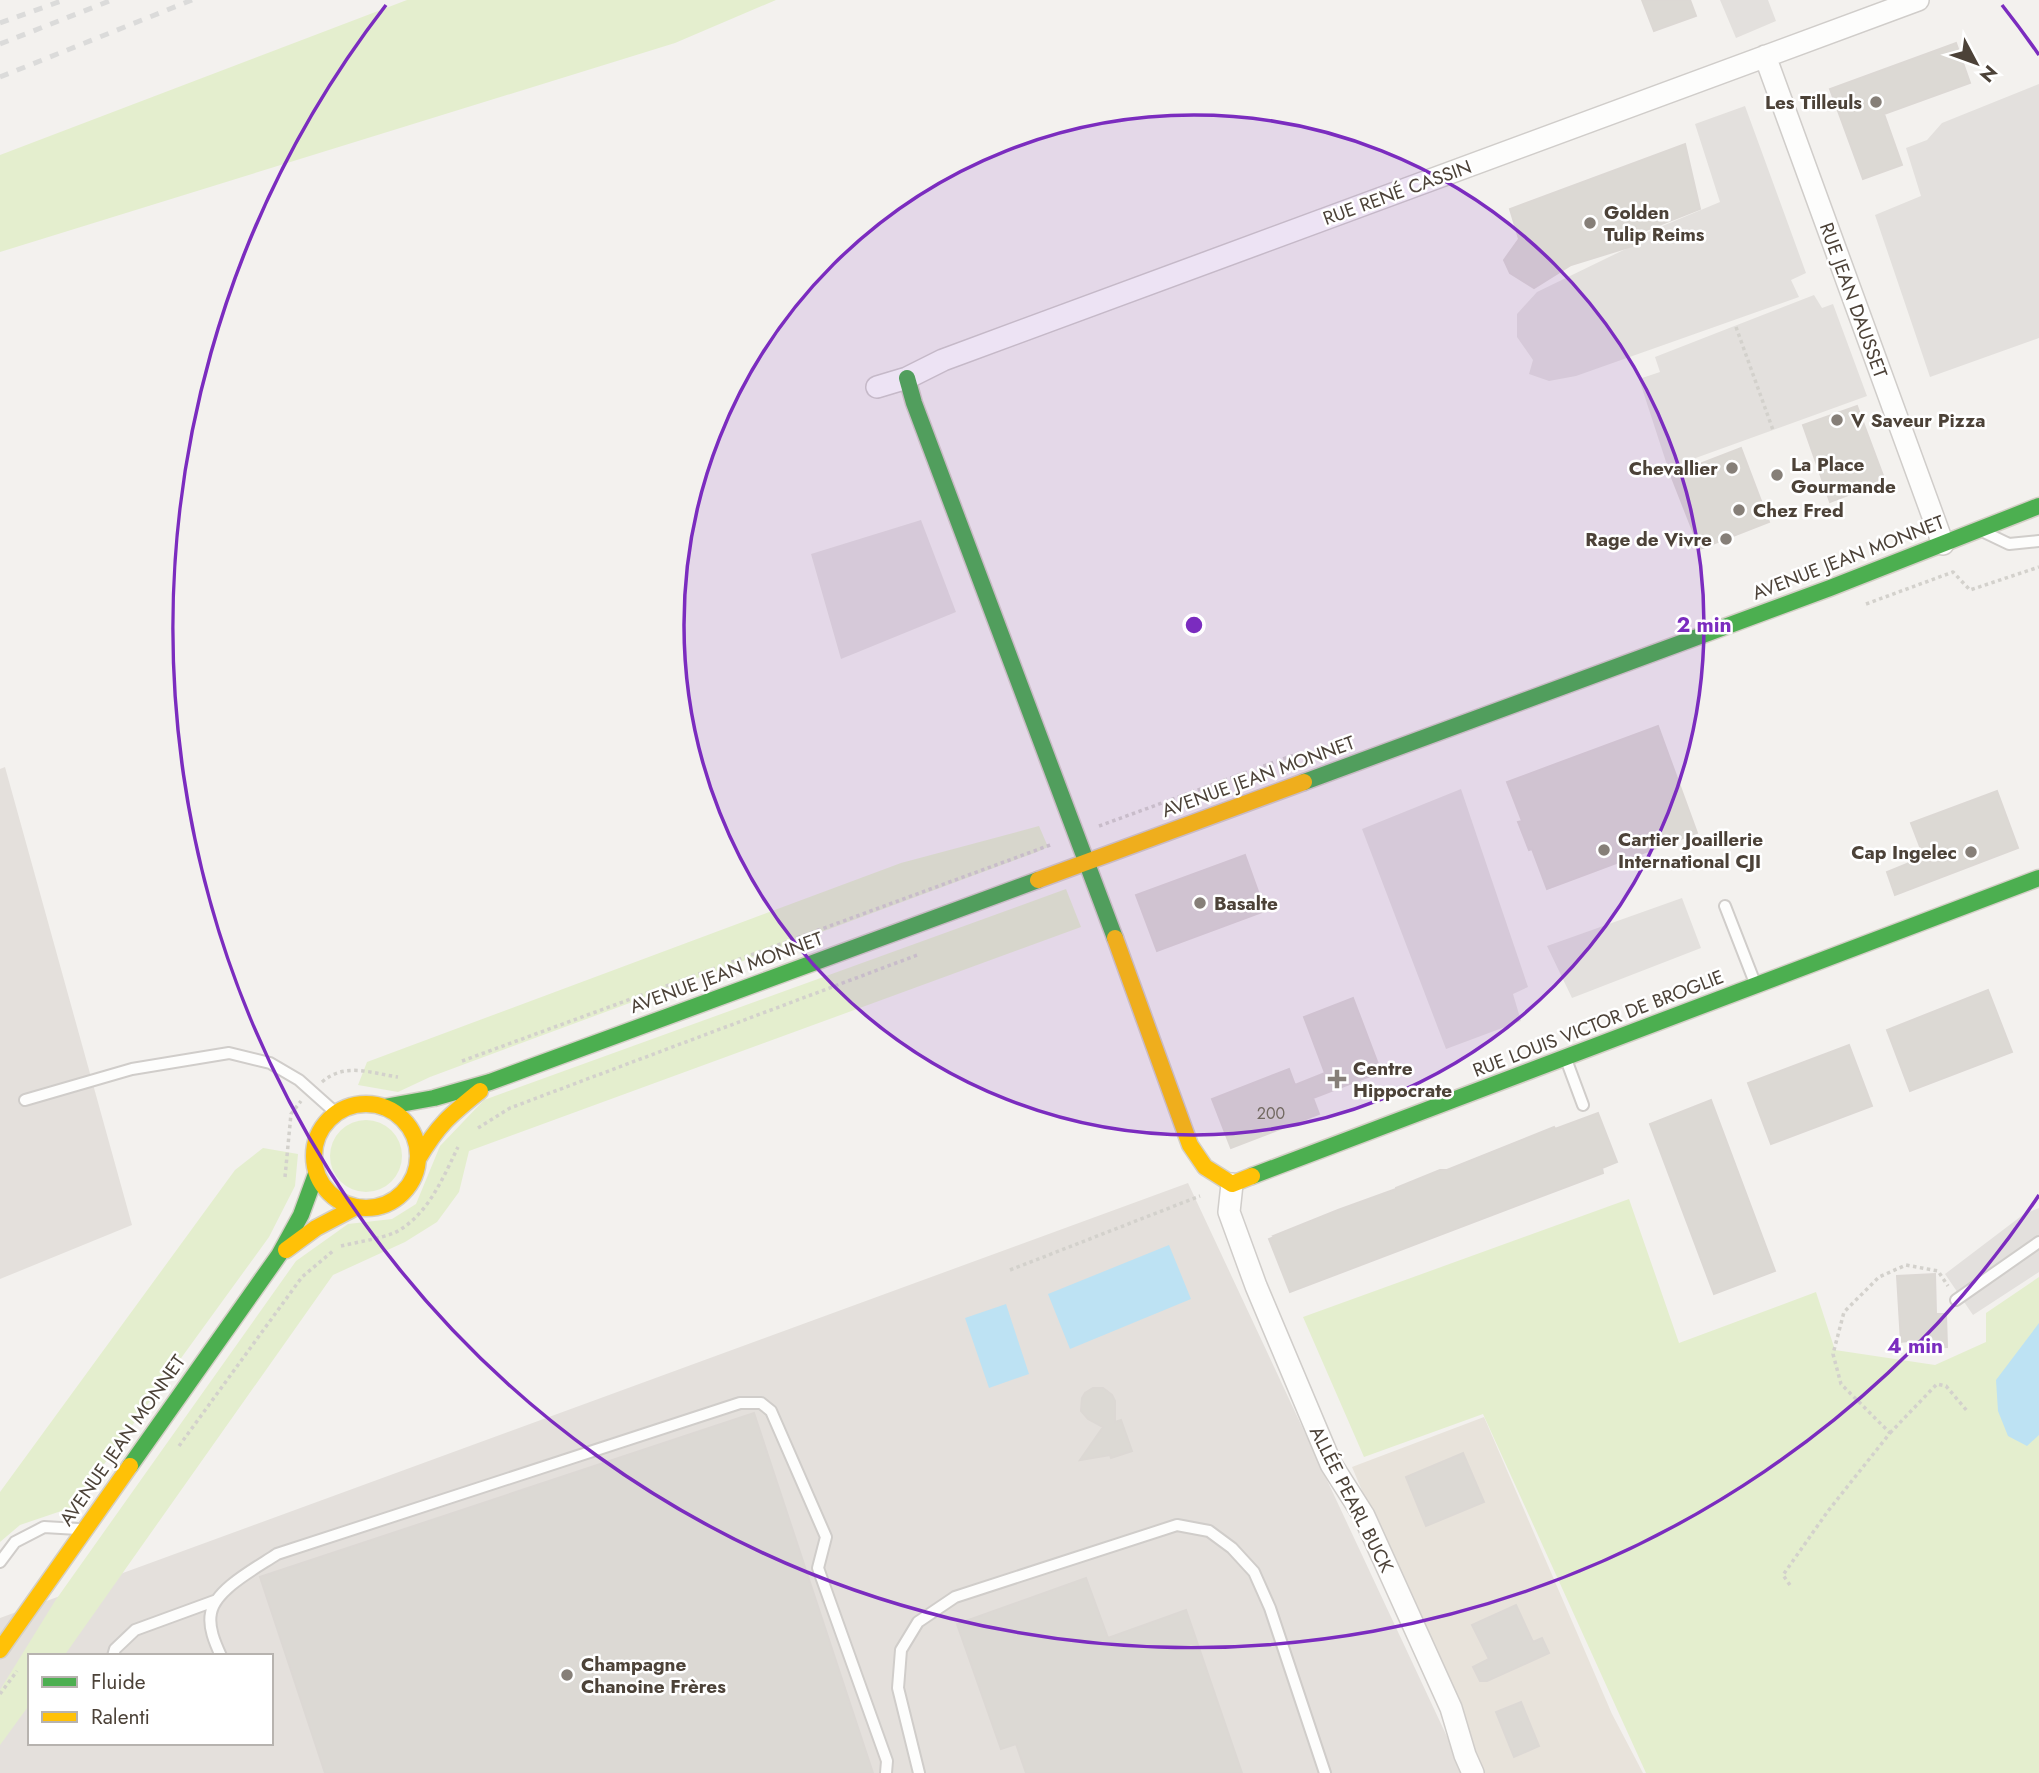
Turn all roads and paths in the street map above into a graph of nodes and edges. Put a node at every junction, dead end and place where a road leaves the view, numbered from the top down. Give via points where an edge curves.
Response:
1 (1918, 0) edge
2 (1765, 56) junction
3 (1736, 327) dead end
4 (907, 378) junction
5 (877, 387) dead end
6 (1773, 430) dead end
7 (2039, 506) edge
8 (1977, 529) junction
9 (2039, 541) edge
10 (1943, 544) junction
11 (2039, 567) edge
12 (1861, 606) dead end
13 (1086, 862) junction
14 (2039, 878) edge
15 (1725, 906) dead end
16 (922, 953) dead end
17 (1756, 986) junction
18 (1566, 1058) junction
19 (410, 1078) dead end
20 (490, 1082) junction
21 (313, 1090) junction
22 (25, 1100) dead end
23 (1583, 1105) dead end
24 (384, 1107) junction
25 (336, 1113) junction
26 (446, 1118) junction
27 (474, 1131) dead end
28 (418, 1159) junction
29 (316, 1174) junction
30 (285, 1182) dead end
31 (1232, 1184) junction
32 (356, 1207) junction
33 (316, 1228) junction
34 (2039, 1242) edge
35 (337, 1247) junction
36 (279, 1255) junction
37 (1010, 1270) dead end
38 (1956, 1300) joint
39 (1968, 1412) dead end
40 (1890, 1433) junction
41 (179, 1445) dead end
42 (85, 1529) junction
43 (0, 1562) edge
44 (1790, 1585) dead end
45 (216, 1600) junction
46 (0, 1647) edge
47 (114, 1654) edge
48 (220, 1654) edge
49 (22, 1664) dead end
50 (0, 1694) edge
51 (886, 1773) edge
52 (919, 1773) edge
53 (1325, 1773) edge
54 (1473, 1773) edge

1 - 2 street, RUE RENÉ CASSIN
2 - 4 street, RUE RENÉ CASSIN via 956,355
2 - 10 street, RUE JEAN DAUSSET
3 - 6 path
4 - 5 street, RUE RENÉ CASSIN
4 - 13 street
7 - 8 street, AVENUE JEAN MONNET
8 - 9 lane via 2009,544
8 - 10 street, AVENUE JEAN MONNET
10 - 13 street, AVENUE JEAN MONNET
11 - 12 path via 1970,590 1953,572
13 - 20 street, AVENUE JEAN MONNET
13 - 31 street via 1190,1145 1205,1167
14 - 17 street, RUE LOUIS VICTOR DE BROGLIE
15 - 17 lane
16 - 27 path via 510,1108
17 - 18 street, RUE LOUIS VICTOR DE BROGLIE
18 - 23 lane
18 - 31 street, RUE LOUIS VICTOR DE BROGLIE
19 - 21 path via 345,1069
20 - 24 street, AVENUE JEAN MONNET
20 - 26 street, AVENUE JEAN MONNET
21 - 22 lane via 270,1063 229,1053 132,1069
21 - 25 lane
21 - 30 path via 291,1114
24 - 25 street via 367,1103
24 - 28 street via 409,1127
25 - 29 street via 316,1140
26 - 28 street, AVENUE JEAN MONNET
26 - 35 path via 463,1138 420,1214 394,1233
28 - 32 street via 414,1176 390,1202
29 - 32 street via 339,1201
29 - 36 street, AVENUE JEAN MONNET
31 - 37 path
31 - 54 street, ALLÉE PEARL BUCK via 1229,1212 1256,1286 1331,1464 1364,1516 1451,1707
32 - 33 street, AVENUE JEAN MONNET
33 - 35 path
33 - 36 street, AVENUE JEAN MONNET
34 - 38 lane
35 - 41 path via 302,1277
36 - 42 street, AVENUE JEAN MONNET
38 - 40 path via 1938,1271 1906,1265 1878,1277 1844,1312 1833,1353 1840,1384
39 - 40 path via 1946,1386 1937,1384
40 - 44 path via 1783,1575
42 - 43 lane via 44,1527 15,1542
42 - 46 street, AVENUE JEAN MONNET
45 - 47 lane via 135,1630
45 - 48 lane via 211,1613
45 - 51 lane via 236,1580 277,1555 740,1403 761,1403 771,1411 826,1537 818,1568 887,1761
49 - 50 path
52 - 53 lane via 898,1688 901,1650 918,1622 955,1597 1177,1525 1209,1531 1254,1572

